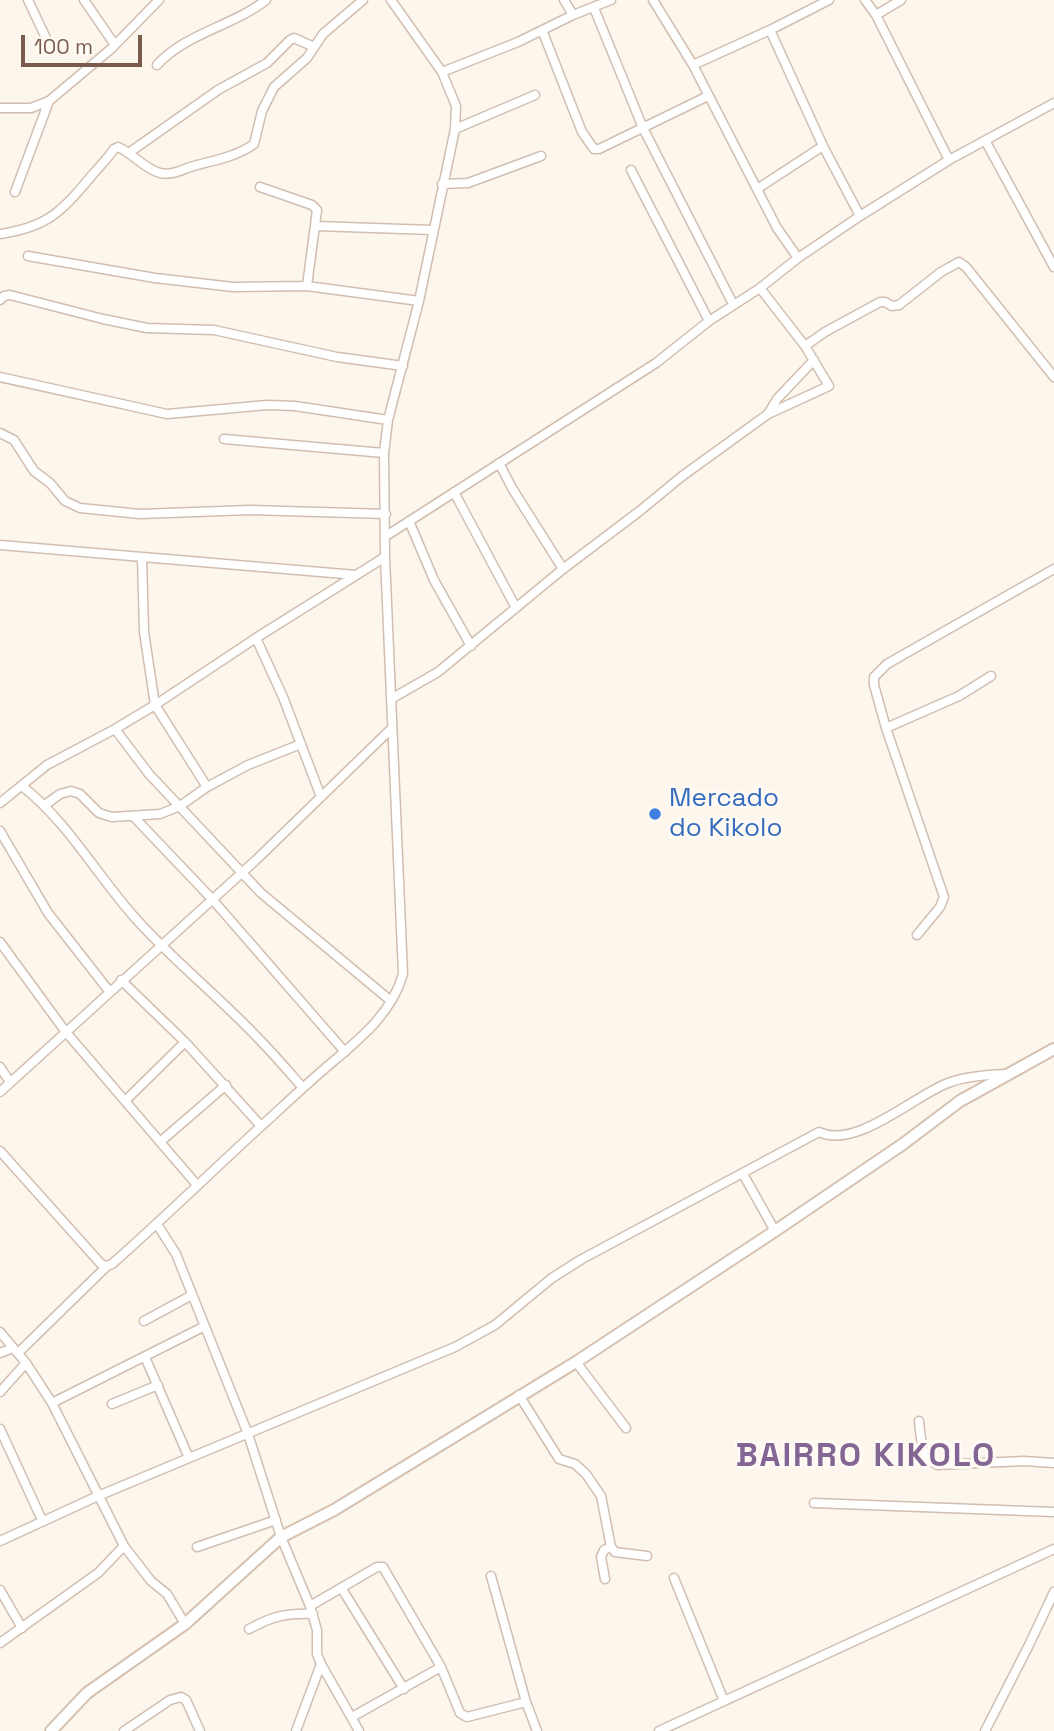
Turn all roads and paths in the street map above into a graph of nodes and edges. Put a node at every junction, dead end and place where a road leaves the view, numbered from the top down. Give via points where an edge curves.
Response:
1 (29, 0) edge
2 (85, 0) edge
3 (159, 0) edge
4 (266, 0) edge
5 (363, 0) edge
6 (391, 0) edge
7 (564, 0) edge
8 (611, 0) edge
9 (653, 0) edge
10 (828, 0) edge
11 (865, 0) edge
12 (901, 0) edge
13 (594, 8) junction
14 (573, 15) junction
15 (876, 15) junction
16 (542, 30) junction
17 (770, 30) junction
18 (46, 38) dead end
19 (115, 45) junction
20 (314, 47) junction
21 (157, 65) dead end
22 (693, 65) junction
23 (442, 72) junction
24 (535, 95) dead end
25 (708, 96) junction
26 (49, 101) junction
27 (1054, 103) edge
28 (0, 108) edge
29 (643, 128) junction
30 (455, 129) junction
31 (986, 142) junction
32 (823, 146) junction
33 (130, 152) junction
34 (541, 156) dead end
35 (949, 160) junction
36 (631, 170) dead end
37 (442, 184) junction
38 (260, 187) dead end
39 (757, 188) junction
40 (15, 192) dead end
41 (860, 216) junction
42 (316, 226) junction
43 (432, 230) junction
44 (0, 234) edge
45 (27, 256) dead end
46 (798, 258) junction
47 (1054, 267) edge
48 (307, 286) junction
49 (760, 288) junction
50 (0, 300) edge
51 (419, 301) junction
52 (733, 304) junction
53 (709, 321) junction
54 (805, 346) junction
55 (814, 360) junction
56 (402, 366) junction
57 (0, 377) edge
58 (1054, 377) edge
59 (768, 414) junction
60 (388, 420) junction
61 (0, 433) edge
62 (224, 439) dead end
63 (384, 453) junction
64 (499, 463) junction
65 (454, 492) junction
66 (386, 514) junction
67 (409, 521) junction
68 (386, 536) junction
69 (0, 545) edge
70 (386, 557) junction
71 (142, 558) junction
72 (563, 569) junction
73 (1054, 569) edge
74 (356, 575) junction
75 (516, 608) junction
76 (256, 638) junction
77 (471, 646) junction
78 (992, 676) dead end
79 (391, 699) junction
80 (155, 705) junction
81 (886, 727) junction
82 (115, 729) junction
83 (392, 729) junction
84 (301, 744) junction
85 (22, 786) junction
86 (207, 787) junction
87 (321, 797) junction
88 (1, 801) edge
89 (45, 804) junction
90 (180, 806) junction
91 (134, 817) junction
92 (0, 831) edge
93 (242, 872) junction
94 (212, 899) junction
95 (917, 935) dead end
96 (0, 942) edge
97 (160, 945) junction
98 (121, 980) junction
99 (108, 992) junction
100 (391, 1001) junction
101 (65, 1031) junction
102 (185, 1042) junction
103 (1054, 1049) edge
104 (345, 1052) junction
105 (0, 1068) edge
106 (1007, 1074) junction
107 (10, 1082) junction
108 (226, 1085) junction
109 (303, 1088) junction
110 (0, 1091) edge
111 (125, 1101) junction
112 (261, 1126) junction
113 (160, 1142) junction
114 (0, 1151) edge
115 (743, 1174) junction
116 (197, 1185) junction
117 (158, 1224) junction
118 (775, 1231) junction
119 (107, 1266) junction
120 (192, 1295) junction
121 (144, 1321) dead end
122 (205, 1326) junction
123 (0, 1332) edge
124 (15, 1350) junction
125 (0, 1353) edge
126 (145, 1357) junction
127 (576, 1362) junction
128 (26, 1363) junction
129 (158, 1385) junction
130 (0, 1392) edge
131 (519, 1395) junction
132 (52, 1403) junction
133 (112, 1404) dead end
134 (919, 1421) dead end
135 (626, 1428) dead end
136 (0, 1429) edge
137 (248, 1434) junction
138 (189, 1458) junction
139 (1054, 1463) edge
140 (98, 1496) junction
141 (814, 1503) dead end
142 (1054, 1512) edge
143 (42, 1520) junction
144 (276, 1520) junction
145 (281, 1537) junction
146 (0, 1541) edge
147 (124, 1546) junction
148 (197, 1547) dead end
149 (611, 1547) junction
150 (1054, 1549) edge
151 (646, 1556) dead end
152 (491, 1576) dead end
153 (674, 1578) dead end
154 (605, 1579) dead end
155 (342, 1589) junction
156 (0, 1590) edge
157 (1054, 1592) edge
158 (312, 1610) junction
159 (185, 1624) junction
160 (22, 1628) junction
161 (249, 1629) dead end
162 (0, 1643) edge
163 (321, 1664) junction
164 (441, 1667) junction
165 (404, 1689) junction
166 (724, 1701) junction
167 (526, 1702) junction
168 (352, 1717) junction
169 (51, 1731) edge
170 (124, 1731) edge
171 (200, 1731) edge
172 (296, 1731) edge
173 (359, 1731) edge
174 (537, 1731) edge
175 (659, 1731) edge
176 (985, 1731) edge

1 - 18 street
2 - 19 street
3 - 19 street
4 - 21 street via 247,15 191,40
5 - 20 street
6 - 23 street
7 - 14 street
8 - 13 street
9 - 22 street
10 - 17 street
11 - 15 street
12 - 15 street
13 - 14 street
13 - 29 street
14 - 16 street
15 - 35 street
16 - 23 street
16 - 29 street via 582,132 594,149
17 - 22 street
17 - 32 street
19 - 26 street
20 - 33 street via 290,40 267,63 218,90
20 - 33 street via 271,91 254,144 247,149 174,174 160,173
22 - 25 street
23 - 30 street via 456,106
24 - 30 street
25 - 29 street
25 - 39 street
26 - 28 street via 31,108
26 - 40 street
27 - 31 street
29 - 52 street
30 - 37 street
31 - 35 street
31 - 47 street
32 - 39 street
32 - 41 street
33 - 44 street via 114,149 70,203 48,219
34 - 37 street via 468,183
35 - 41 street
36 - 53 street
37 - 43 street
38 - 42 street via 312,205 317,210
39 - 46 street
41 - 46 street
42 - 43 street
42 - 48 street
43 - 51 street
45 - 48 street via 233,287
46 - 49 street
48 - 51 street
49 - 52 street
49 - 54 street
50 - 56 street via 10,295 147,328 214,330
51 - 56 street
52 - 53 street
53 - 64 street via 656,363
54 - 55 street
54 - 58 street via 880,302 899,305 959,262
55 - 59 street
55 - 59 street via 829,386
56 - 60 street
57 - 60 street via 167,414 267,405
59 - 72 street
60 - 63 street
61 - 66 street via 14,440 34,471 65,501 80,508 140,514 250,510
62 - 63 street
63 - 66 street
64 - 65 street
64 - 72 street
65 - 67 street
65 - 75 street
66 - 68 street
67 - 68 street
67 - 77 street via 434,580
68 - 70 street
69 - 71 street
70 - 74 street
70 - 79 street
71 - 74 street
71 - 80 street via 144,632
72 - 75 street
73 - 81 street via 877,672 874,685
74 - 76 street
75 - 77 street
76 - 80 street
76 - 84 street
77 - 79 street
78 - 81 street via 959,696
79 - 83 street
80 - 82 street
80 - 86 street
81 - 95 street via 944,897
82 - 85 street via 47,765
82 - 90 street
83 - 87 street
83 - 100 street via 402,974
84 - 86 street
84 - 87 street
85 - 88 street
85 - 89 street
86 - 90 street
87 - 93 street
89 - 91 street via 71,791 99,813
89 - 97 street
90 - 91 street
90 - 93 street
91 - 94 street
92 - 99 street via 48,913
93 - 94 street
93 - 100 street via 290,919
94 - 97 street
94 - 104 street
96 - 101 street
97 - 98 street
97 - 109 street via 255,1035
98 - 99 street
98 - 102 street
99 - 101 street
100 - 104 street
101 - 107 street
101 - 111 street
102 - 108 street
102 - 111 street
103 - 106 street
104 - 109 street
105 - 107 street
106 - 115 street via 945,1083 883,1120 844,1134 819,1132
106 - 118 street via 960,1101
107 - 110 street
108 - 112 street
108 - 113 street
109 - 112 street
111 - 113 street
112 - 116 street
113 - 116 street
114 - 119 street
115 - 118 street
115 - 137 street via 582,1259 495,1325 455,1347
116 - 117 street
117 - 119 street
117 - 120 street
118 - 127 street
119 - 124 street
120 - 121 street
120 - 122 street
122 - 126 street
122 - 137 street
123 - 124 street
124 - 125 street
124 - 128 street
126 - 129 street
126 - 132 street
127 - 131 street
127 - 135 street
128 - 130 street
128 - 132 street
129 - 133 street
129 - 138 street
131 - 145 street via 334,1510
131 - 149 street via 559,1459 575,1464 601,1496
132 - 140 street
134 - 139 street via 925,1455 937,1465
136 - 143 street
137 - 138 street
137 - 144 street
138 - 140 street
140 - 143 street
140 - 147 street
141 - 142 street
143 - 146 street
144 - 145 street
144 - 148 street
145 - 158 street
145 - 159 street
147 - 159 street via 150,1581 167,1594
147 - 160 street via 98,1573
149 - 151 street via 615,1552
149 - 154 street via 601,1558
150 - 166 street
152 - 167 street
153 - 166 street
155 - 158 street
155 - 164 street via 383,1567
155 - 165 street
156 - 160 street
157 - 176 street
158 - 161 street via 272,1617
158 - 163 street
159 - 169 street via 87,1693
160 - 162 street
163 - 168 street
163 - 172 street
164 - 165 street
164 - 167 street via 464,1716
165 - 168 street
166 - 175 street
167 - 174 street
168 - 173 street
170 - 171 street via 181,1697

